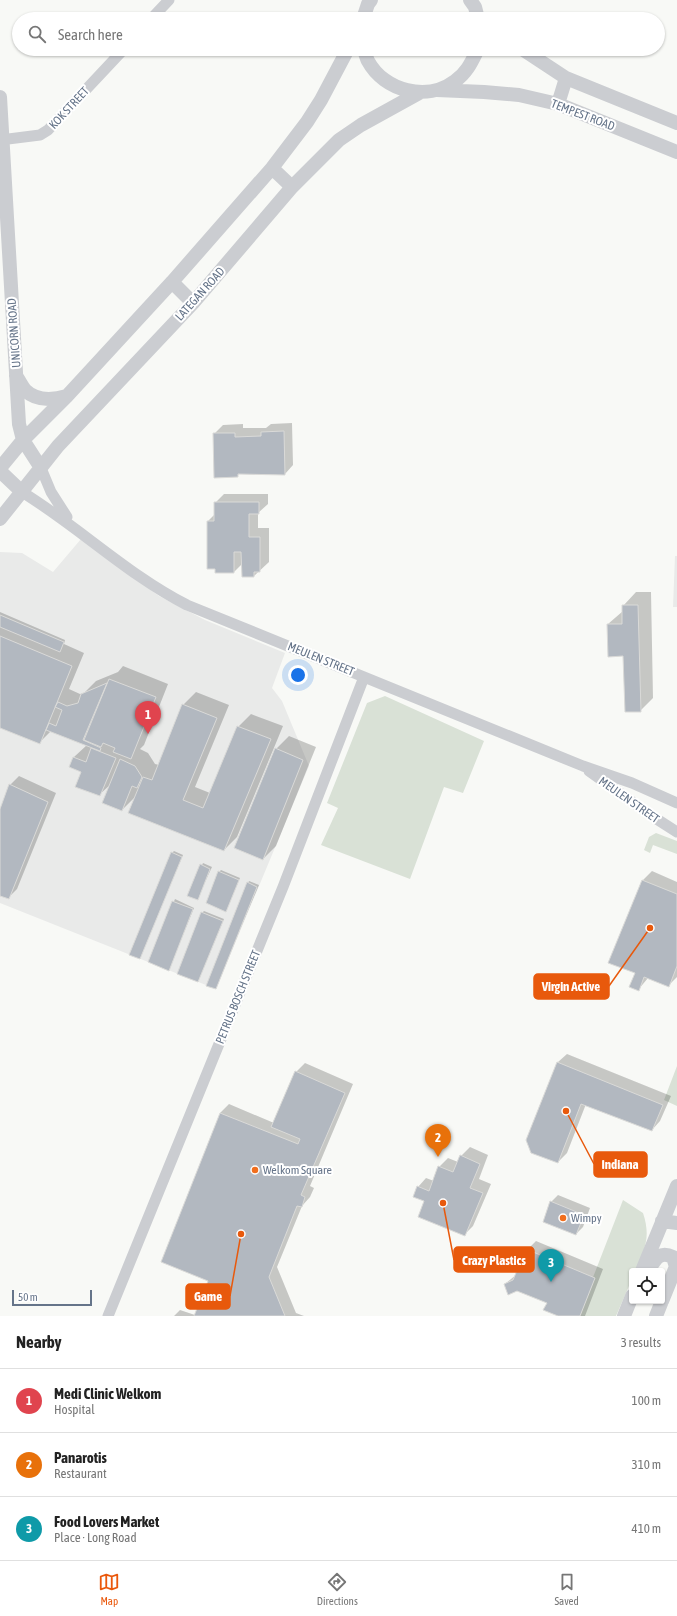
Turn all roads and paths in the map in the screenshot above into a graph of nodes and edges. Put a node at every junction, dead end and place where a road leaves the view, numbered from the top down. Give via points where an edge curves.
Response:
1 (169, 0) edge
2 (369, 1) edge
3 (158, 12) edge
4 (365, 12) edge
5 (117, 56) edge
6 (344, 56) edge
7 (366, 56) edge
8 (475, 56) edge
9 (533, 56) edge
10 (566, 78) junction
11 (437, 90) junction
12 (419, 92) junction
13 (0, 97) edge
14 (558, 104) junction
15 (677, 123) edge
16 (1, 140) edge
17 (677, 152) edge
18 (272, 168) junction
19 (292, 187) junction
20 (4, 254) edge
21 (172, 282) junction
22 (192, 303) junction
23 (16, 376) junction
24 (67, 396) junction
25 (23, 440) junction
26 (0, 468) edge
27 (42, 468) junction
28 (0, 471) edge
29 (22, 492) junction
30 (0, 519) edge
31 (74, 526) junction
32 (364, 677) junction
33 (583, 766) junction
34 (677, 803) edge
35 (677, 832) edge
36 (677, 1186) edge
37 (662, 1221) junction
38 (677, 1223) edge
39 (676, 1265) edge
40 (643, 1268) edge
41 (650, 1268) edge
42 (665, 1293) edge
43 (629, 1304) edge
44 (661, 1304) edge
45 (108, 1316) edge
46 (624, 1316) edge
47 (656, 1316) edge

1 - 3 street
2 - 4 street
5 - 16 street, KOK STREET via 48,130 40,135
6 - 18 street via 307,122
7 - 12 street via 381,77 399,88
8 - 11 street via 470,67 455,81
9 - 10 street
10 - 14 street
10 - 15 street
11 - 12 street
11 - 14 street, TEMPEST ROAD via 519,95
12 - 19 street, LATEGAN ROAD via 339,140
13 - 16 street, UNICORN ROAD
14 - 17 street, TEMPEST ROAD
16 - 20 street, UNICORN ROAD
18 - 19 street
18 - 21 street
19 - 22 street, LATEGAN ROAD
20 - 23 street, UNICORN ROAD
21 - 22 street
21 - 24 street
22 - 27 street, LATEGAN ROAD via 58,446
23 - 24 street via 25,390 40,398 57,399
23 - 25 street, UNICORN ROAD via 19,424
24 - 25 street
25 - 26 street
25 - 27 street, UNICORN ROAD
27 - 29 street, LATEGAN ROAD
27 - 31 street, MEULEN STREET via 51,492
28 - 29 street
29 - 30 street, LATEGAN ROAD
29 - 31 street, MEULEN STREET
31 - 32 street, MEULEN STREET via 173,598
32 - 33 street, MEULEN STREET
32 - 45 street, PETRUS BOSCH STREET via 283,887
33 - 34 street, MEULEN STREET via 632,783
33 - 35 street, MEULEN STREET
36 - 37 street
37 - 38 street
37 - 40 street
39 - 41 street via 673,1257 662,1254
39 - 42 street
43 - 46 street
44 - 47 street

